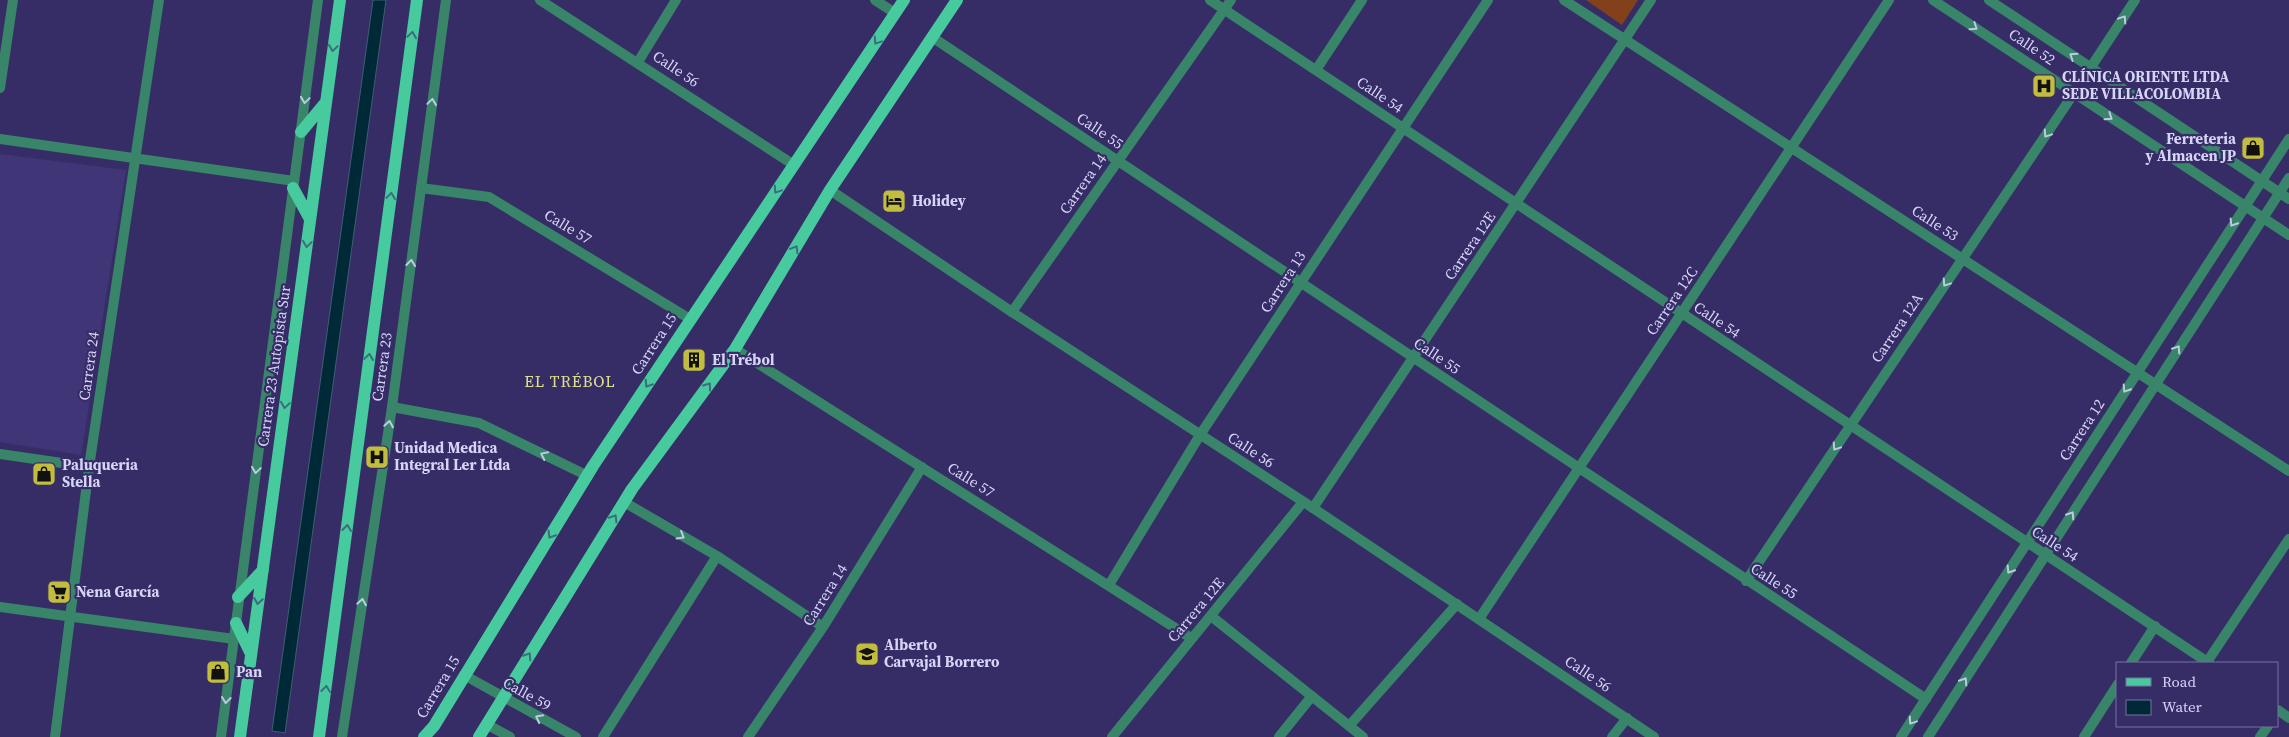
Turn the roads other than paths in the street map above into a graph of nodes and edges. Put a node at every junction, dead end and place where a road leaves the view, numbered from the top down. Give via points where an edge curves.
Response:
1 (13, 0) edge
2 (159, 0) edge
3 (318, 0) edge
4 (340, 0) edge
5 (417, 0) edge
6 (446, 0) edge
7 (540, 0) edge
8 (676, 0) edge
9 (874, 0) edge
10 (904, 0) edge
11 (957, 0) edge
12 (1210, 0) edge
13 (1231, 0) edge
14 (1362, 0) edge
15 (1488, 0) edge
16 (1564, 0) edge
17 (1651, 0) edge
18 (1889, 0) edge
19 (1933, 0) edge
20 (1989, 0) edge
21 (2136, 0) edge
22 (1224, 10) junction
23 (895, 13) junction
24 (932, 37) junction
25 (1625, 40) junction
26 (638, 62) junction
27 (2091, 67) junction
28 (1316, 70) junction
29 (0, 88) edge
30 (2074, 93) junction
31 (326, 102) junction
32 (1403, 128) junction
33 (301, 132) junction
34 (0, 139) edge
35 (2289, 139) edge
36 (1792, 148) junction
37 (135, 158) junction
38 (1118, 161) junction
39 (794, 165) junction
40 (2289, 178) edge
41 (2261, 181) junction
42 (294, 185) junction
43 (421, 188) junction
44 (830, 190) junction
45 (2279, 193) junction
46 (2289, 198) edge
47 (1516, 204) junction
48 (2244, 206) junction
49 (2263, 218) junction
50 (310, 219) junction
51 (2289, 235) edge
52 (1962, 259) junction
53 (1300, 283) junction
54 (1012, 312) junction
55 (1681, 314) junction
56 (690, 319) junction
57 (735, 349) junction
58 (1413, 358) junction
59 (2137, 372) junction
60 (2155, 383) junction
61 (392, 407) junction
62 (1850, 426) junction
63 (1200, 435) junction
64 (0, 454) edge
65 (89, 467) junction
66 (922, 467) junction
67 (1579, 469) junction
68 (2289, 471) edge
69 (588, 476) junction
70 (624, 502) junction
71 (1303, 502) junction
72 (1313, 508) junction
73 (2289, 539) edge
74 (2027, 544) junction
75 (717, 556) junction
76 (2045, 556) junction
77 (263, 570) junction
78 (1746, 581) junction
79 (1109, 585) junction
80 (238, 597) junction
81 (1457, 604) junction
82 (0, 607) edge
83 (70, 616) junction
84 (1211, 616) junction
85 (1479, 619) junction
86 (236, 623) junction
87 (2155, 626) junction
88 (823, 627) junction
89 (1191, 638) junction
90 (234, 639) junction
91 (250, 652) junction
92 (2132, 662) edge
93 (2207, 662) edge
94 (2209, 662) edge
95 (464, 675) junction
96 (2116, 687) edge
97 (1312, 696) junction
98 (502, 698) junction
99 (1926, 699) junction
100 (1627, 718) junction
101 (486, 724) junction
102 (1349, 726) junction
103 (55, 737) edge
104 (221, 737) edge
105 (240, 737) edge
106 (319, 737) edge
107 (342, 737) edge
108 (424, 737) edge
109 (479, 737) edge
110 (510, 737) edge
111 (576, 737) edge
112 (603, 737) edge
113 (748, 737) edge
114 (1112, 737) edge
115 (1279, 737) edge
116 (1363, 737) edge
117 (1612, 737) edge
118 (1654, 737) edge
119 (1901, 737) edge
120 (1928, 737) edge
121 (2084, 737) edge

1 - 29 street
2 - 37 street, Carrera 24
3 -> 33 street
4 -> 31 main road, Carrera 23 Autopista Sur
106 -> 5 main road
43 -> 6 street, Carrera 23
7 - 26 street, Calle 56
8 - 26 street
9 - 23 street
10 - 23 main road, Carrera 15
11 - 24 main road
12 - 22 street, Calle 54
13 - 22 street, Carrera 14
14 - 28 street
15 - 32 street, Carrera 13
16 - 25 street, Calle 53
17 - 25 street, Carrera 12E
18 - 36 street, Carrera 12C
19 -> 30 street, Calle 52
27 -> 20 street, Calle 52
27 -> 21 street
22 - 28 street, Calle 54
22 - 38 street, Carrera 14
23 -> 39 main road, Carrera 15
24 - 38 street, Calle 55
24 - 44 main road
25 - 36 street, Calle 53
25 - 47 street, Carrera 12E
26 - 39 street, Calle 56
27 - 41 street, Calle 52
28 - 32 street, Calle 54
30 -> 48 street, Calle 52
30 -> 52 street, Carrera 12A
31 - 33 main road
31 - 50 main road, Carrera 23 Autopista Sur
32 - 47 street, Calle 54
32 - 53 street, Carrera 13
33 - 42 street
34 - 37 street
35 - 41 street, Carrera 12
36 - 52 street, Calle 53
36 - 55 street, Carrera 12C
37 - 42 street
37 - 65 street, Carrera 24
38 - 53 street, Calle 55
38 - 54 street, Carrera 14
39 -> 56 main road, Carrera 15
40 - 45 street
41 - 45 street, Calle 52
41 - 48 street, Carrera 12
42 - 50 main road
42 -> 80 street
43 - 56 street, Calle 57 via 490,197
61 -> 43 street, Carrera 23
44 - 54 street, Calle 56
57 -> 44 main road
45 - 46 street, Calle 52
45 - 49 street
47 - 55 street, Calle 54
47 - 58 street, Carrera 12E
48 - 49 street, Calle 52
48 -> 59 street, Carrera 12
49 - 51 street, Calle 52
60 -> 49 street
50 -> 77 main road, Carrera 23 Autopista Sur
52 - 59 street, Calle 53
52 -> 62 street, Carrera 12A
53 - 58 street, Calle 55
53 - 63 street, Carrera 13
54 - 63 street, Calle 56
55 - 62 street, Calle 54
55 - 67 street, Carrera 12C
56 -> 69 main road, Carrera 15
57 - 66 street, Calle 57
70 -> 57 main road
58 - 67 street, Calle 55
58 - 72 street, Carrera 12E
59 - 60 street, Calle 53
59 -> 74 street, Carrera 12
60 - 68 street, Calle 53
76 -> 60 street
69 -> 61 street via 479,423
107 -> 61 street, Carrera 23
62 - 74 street, Calle 54
62 -> 78 street, Carrera 12A
63 - 71 street, Calle 56
63 - 79 street, Carrera 13
64 - 65 street
65 - 83 street, Carrera 24
66 - 79 street, Calle 57
66 - 88 street, Carrera 14
67 - 78 street, Calle 55
67 - 85 street, Carrera 12C
69 -> 95 main road, Carrera 15
70 -> 75 street
98 -> 70 main road
71 - 72 street, Calle 56
71 - 84 street, Carrera 12E
72 - 81 street, Calle 56
73 - 94 street
74 - 76 street, Calle 54
74 -> 99 street, Carrera 12
75 - 88 street
75 - 112 street
76 - 87 street, Calle 54
120 -> 76 street
77 - 80 main road
77 -> 91 main road, Carrera 23 Autopista Sur
78 - 99 street, Calle 55
79 - 89 street, Calle 57
80 - 86 street
81 - 85 street, Calle 56
81 - 102 street
82 - 83 street
83 - 90 street
83 - 103 street, Carrera 24
84 - 89 street, Carrera 12E
84 - 97 street
85 - 100 street, Calle 56
86 - 90 street
86 - 91 main road
87 - 92 street
87 - 93 street, Calle 54
88 - 113 street, Carrera 14
89 - 114 street, Carrera 12E
90 -> 104 street
91 - 105 main road, Carrera 23 Autopista Sur
95 - 98 street, Calle 59
95 - 108 main road, Carrera 15
96 - 121 street
97 - 102 street
97 - 115 street
98 - 101 main road
111 -> 98 street, Calle 59
99 -> 119 street, Carrera 12
100 - 117 street
100 - 118 street, Calle 56
101 - 109 main road
101 - 110 street
102 - 116 street

